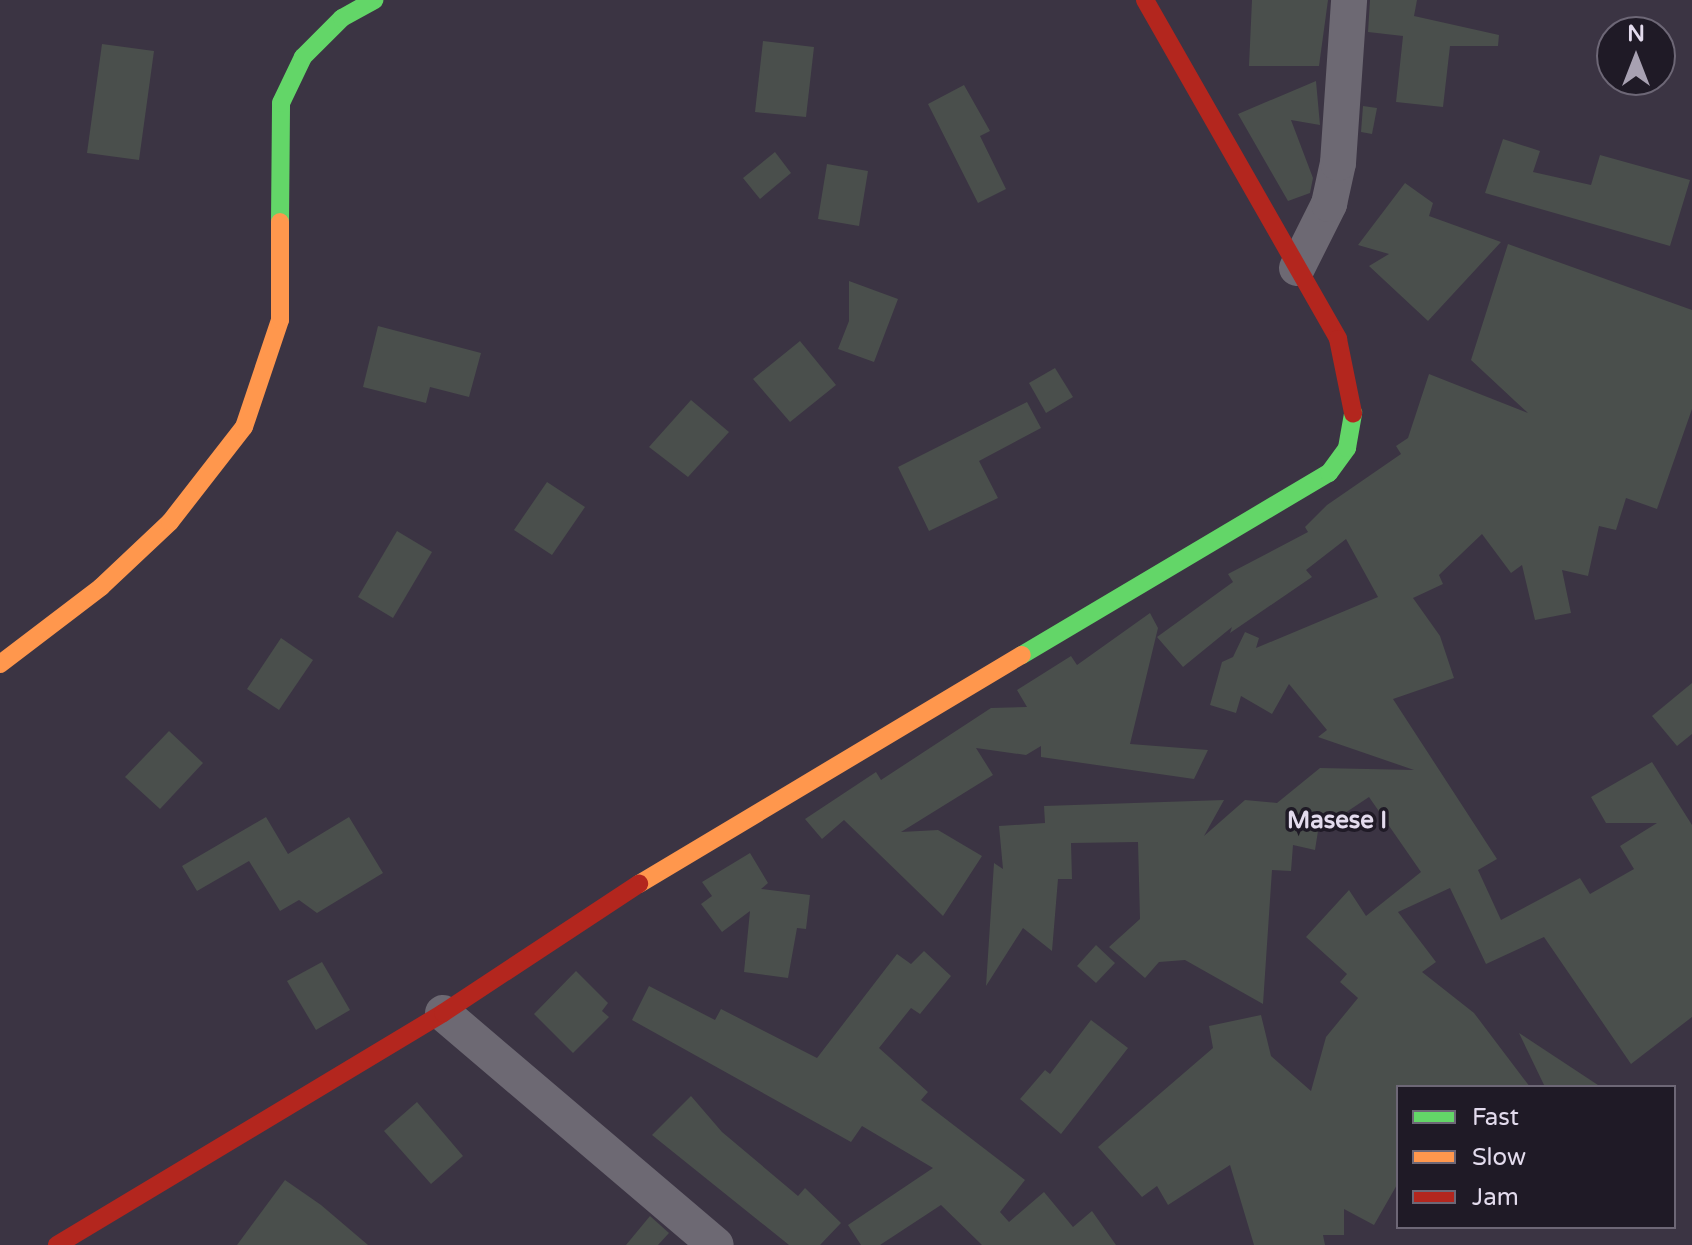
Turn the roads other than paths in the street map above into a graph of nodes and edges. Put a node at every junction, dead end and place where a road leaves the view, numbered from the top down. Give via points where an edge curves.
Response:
1 (374, 0) edge
2 (1145, 0) edge
3 (1349, 0) edge
4 (1297, 268) junction
5 (0, 664) edge
6 (443, 1013) junction
7 (57, 1245) edge
8 (716, 1245) edge

1 - 5 street via 342,18 303,57 281,103 280,320 244,427 170,522 101,587
2 - 4 street
3 - 4 street via 1338,163 1329,204
4 - 6 street via 1338,339 1349,373 1354,416 1347,448 1329,473 641,882
6 - 7 street
6 - 8 street

